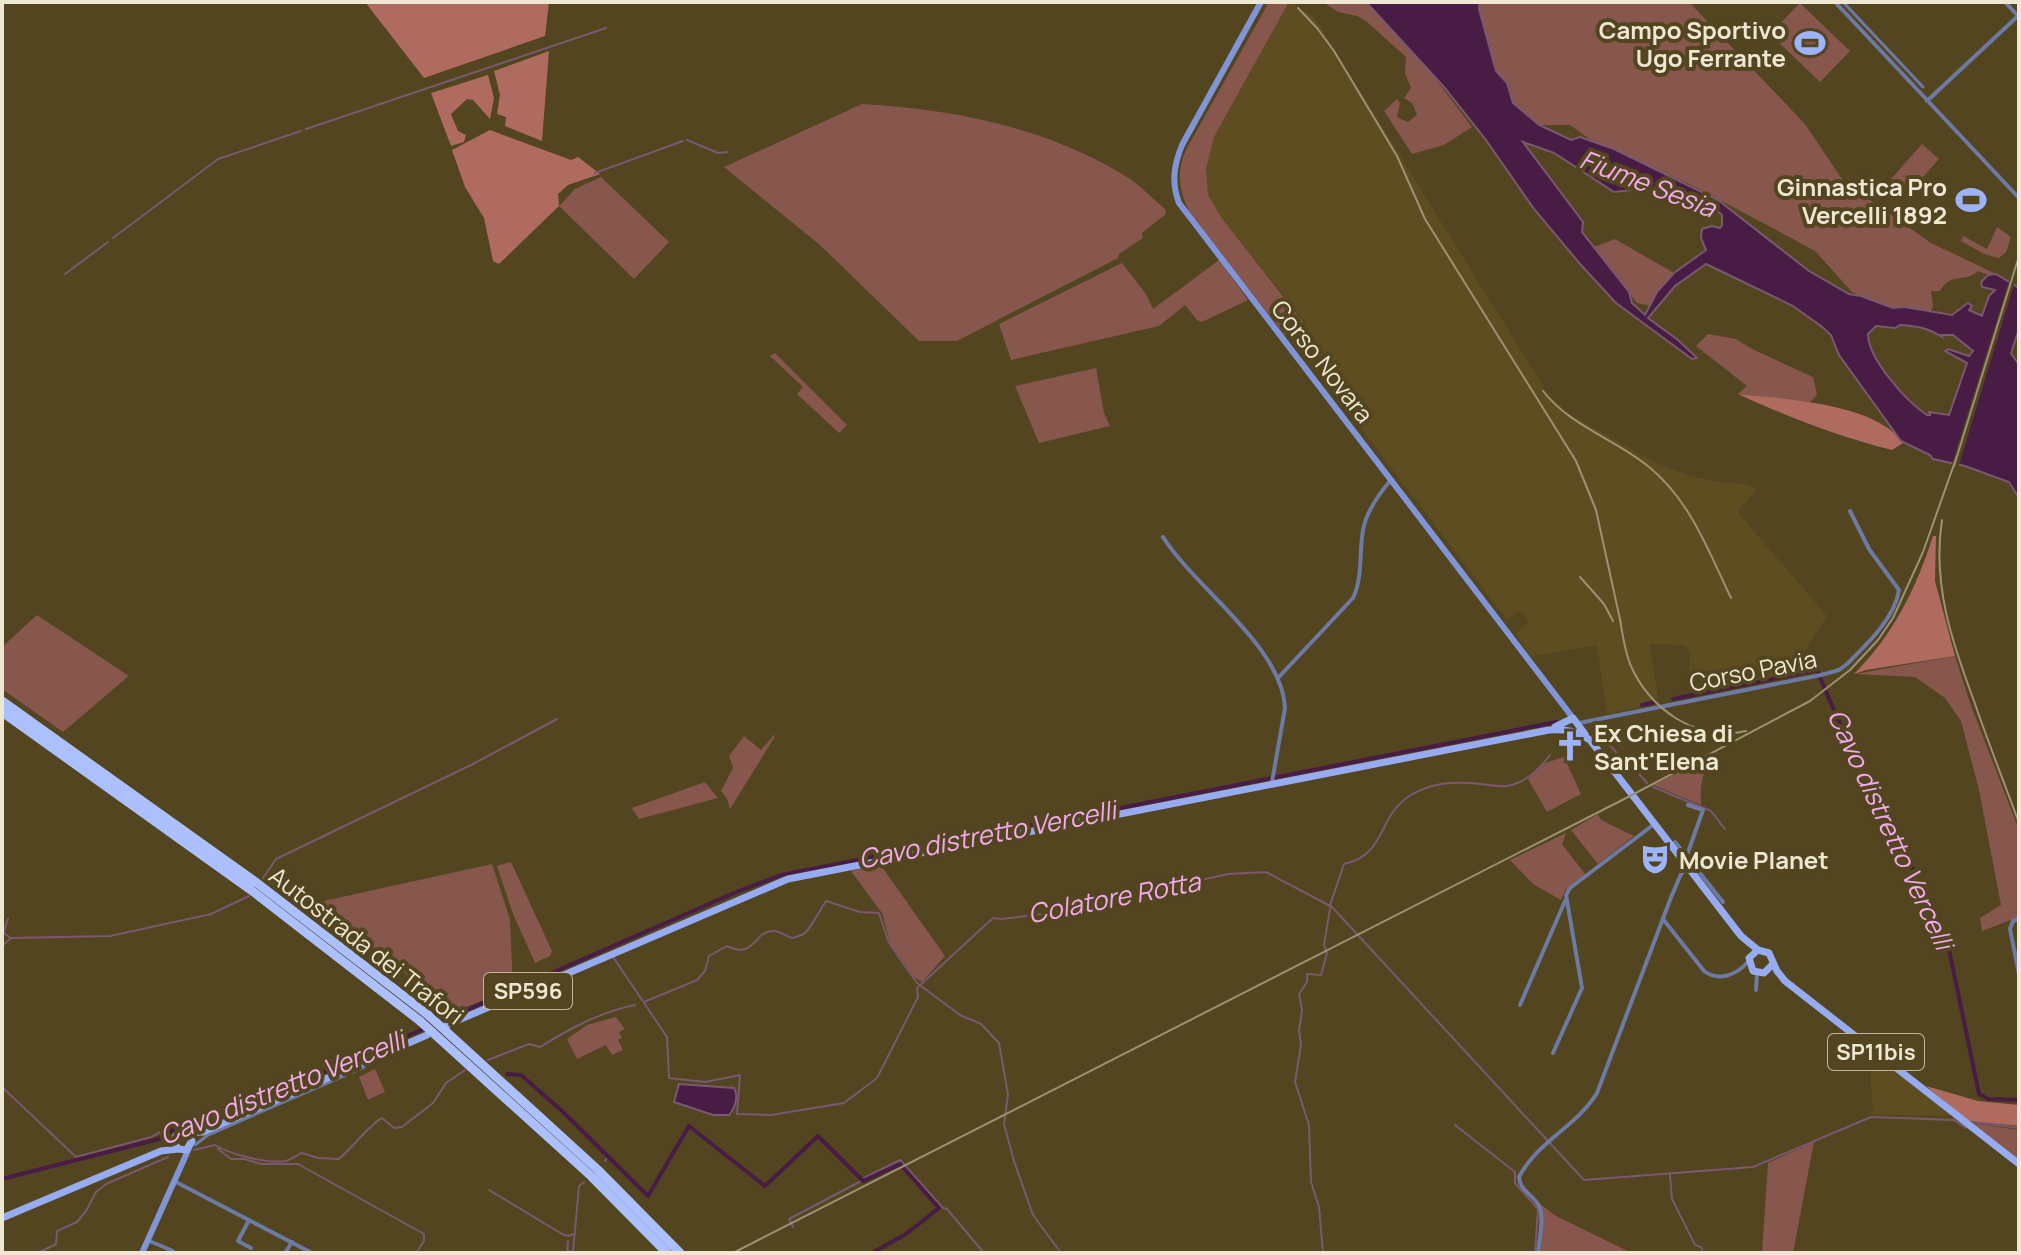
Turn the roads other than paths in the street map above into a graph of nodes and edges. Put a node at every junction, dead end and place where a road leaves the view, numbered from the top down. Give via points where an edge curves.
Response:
1 (1261, 2) edge
2 (1835, 2) edge
3 (1843, 2) edge
4 (2005, 2) edge
5 (2019, 16) edge
6 (1923, 87) dead end
7 (1927, 101) junction
8 (2019, 198) edge
9 (1390, 481) junction
10 (1850, 511) dead end
11 (1163, 537) dead end
12 (1278, 678) junction
13 (2, 701) edge
14 (1561, 703) junction
15 (2, 712) edge
16 (1575, 721) junction
17 (1556, 728) junction
18 (1590, 740) junction
19 (1272, 783) junction
20 (1688, 805) dead end
21 (1655, 823) junction
22 (1675, 842) dead end
23 (1686, 862) junction
24 (1565, 901) junction
25 (1723, 902) dead end
26 (1663, 919) junction
27 (2019, 919) edge
28 (1752, 956) junction
29 (1773, 964) junction
30 (1739, 971) junction
31 (1760, 972) junction
32 (2019, 974) edge
33 (1785, 981) junction
34 (1757, 987) dead end
35 (1520, 1005) dead end
36 (424, 1018) junction
37 (447, 1025) dead end
38 (427, 1035) dead end
39 (1553, 1053) dead end
40 (364, 1067) dead end
41 (203, 1132) junction
42 (187, 1133) junction
43 (174, 1138) junction
44 (191, 1145) junction
45 (179, 1150) junction
46 (161, 1151) junction
47 (182, 1164) junction
48 (2019, 1164) edge
49 (174, 1181) junction
50 (2, 1218) edge
51 (249, 1220) junction
52 (147, 1240) junction
53 (292, 1242) junction
54 (251, 1248) dead end
55 (173, 1251) edge
56 (142, 1253) edge
57 (285, 1253) edge
58 (312, 1253) edge
59 (667, 1253) edge
60 (680, 1253) edge
61 (1538, 1253) edge

1 - 9 main road, Corso Novara / SP11bis via 1182,145 1175,163 1175,193 1185,214
2 - 7 street
3 - 6 street
4 - 5 street
5 - 7 street
7 - 8 street
9 - 12 street via 1363,528 1353,598
9 - 14 main road, Corso Novara / SP11bis
10 - 16 street, Corso Pavia via 1899,594 1887,618 1839,670
11 - 12 street via 1226,607
12 - 19 street via 1285,708
13 - 36 highway, Autostrada dei Trafori via 268,891
14 - 16 main road, Corso Novara / SP11bis
14 - 17 main road via 1563,718
15 - 36 highway, Autostrada dei Trafori
16 - 17 main road
16 - 18 main road, Corso Novara / SP11bis
17 - 18 main road
17 - 19 main road
18 - 21 main road, SP11bis
19 - 37 main road, SP596 via 775,883
20 - 23 street via 1703,810
21 - 23 main road, SP11bis
21 - 24 street via 1570,888
22 - 23 street
23 - 25 street
23 - 26 street
23 - 28 main road, SP11bis
24 - 35 street
24 - 39 street via 1582,988
26 - 30 street via 1711,976
26 - 61 street via 1597,1093 1582,1114 1533,1156 1519,1177 1541,1212
27 - 32 street via 2010,929
28 - 29 main road, SP11bis via 1769,953
28 - 30 street
28 - 31 main road, SP11bis
29 - 31 main road
29 - 33 main road, SP11bis
30 - 31 street
31 - 33 main road, SP11bis
31 - 34 street
33 - 48 main road, SP11bis
36 - 59 highway, Autostrada dei Trafori, bridge
36 - 60 highway, Autostrada dei Trafori, bridge via 598,1170
38 - 41 main road
40 - 44 street
41 - 42 main road
41 - 44 main road
42 - 43 main road
42 - 44 main road
43 - 45 main road
43 - 46 main road
44 - 45 main road
44 - 47 main road
45 - 46 main road
45 - 47 main road
46 - 50 main road
47 - 49 main road
49 - 51 street
49 - 52 main road
51 - 53 street
51 - 54 street via 238,1241
52 - 55 street
52 - 56 main road
53 - 57 street
53 - 58 street

